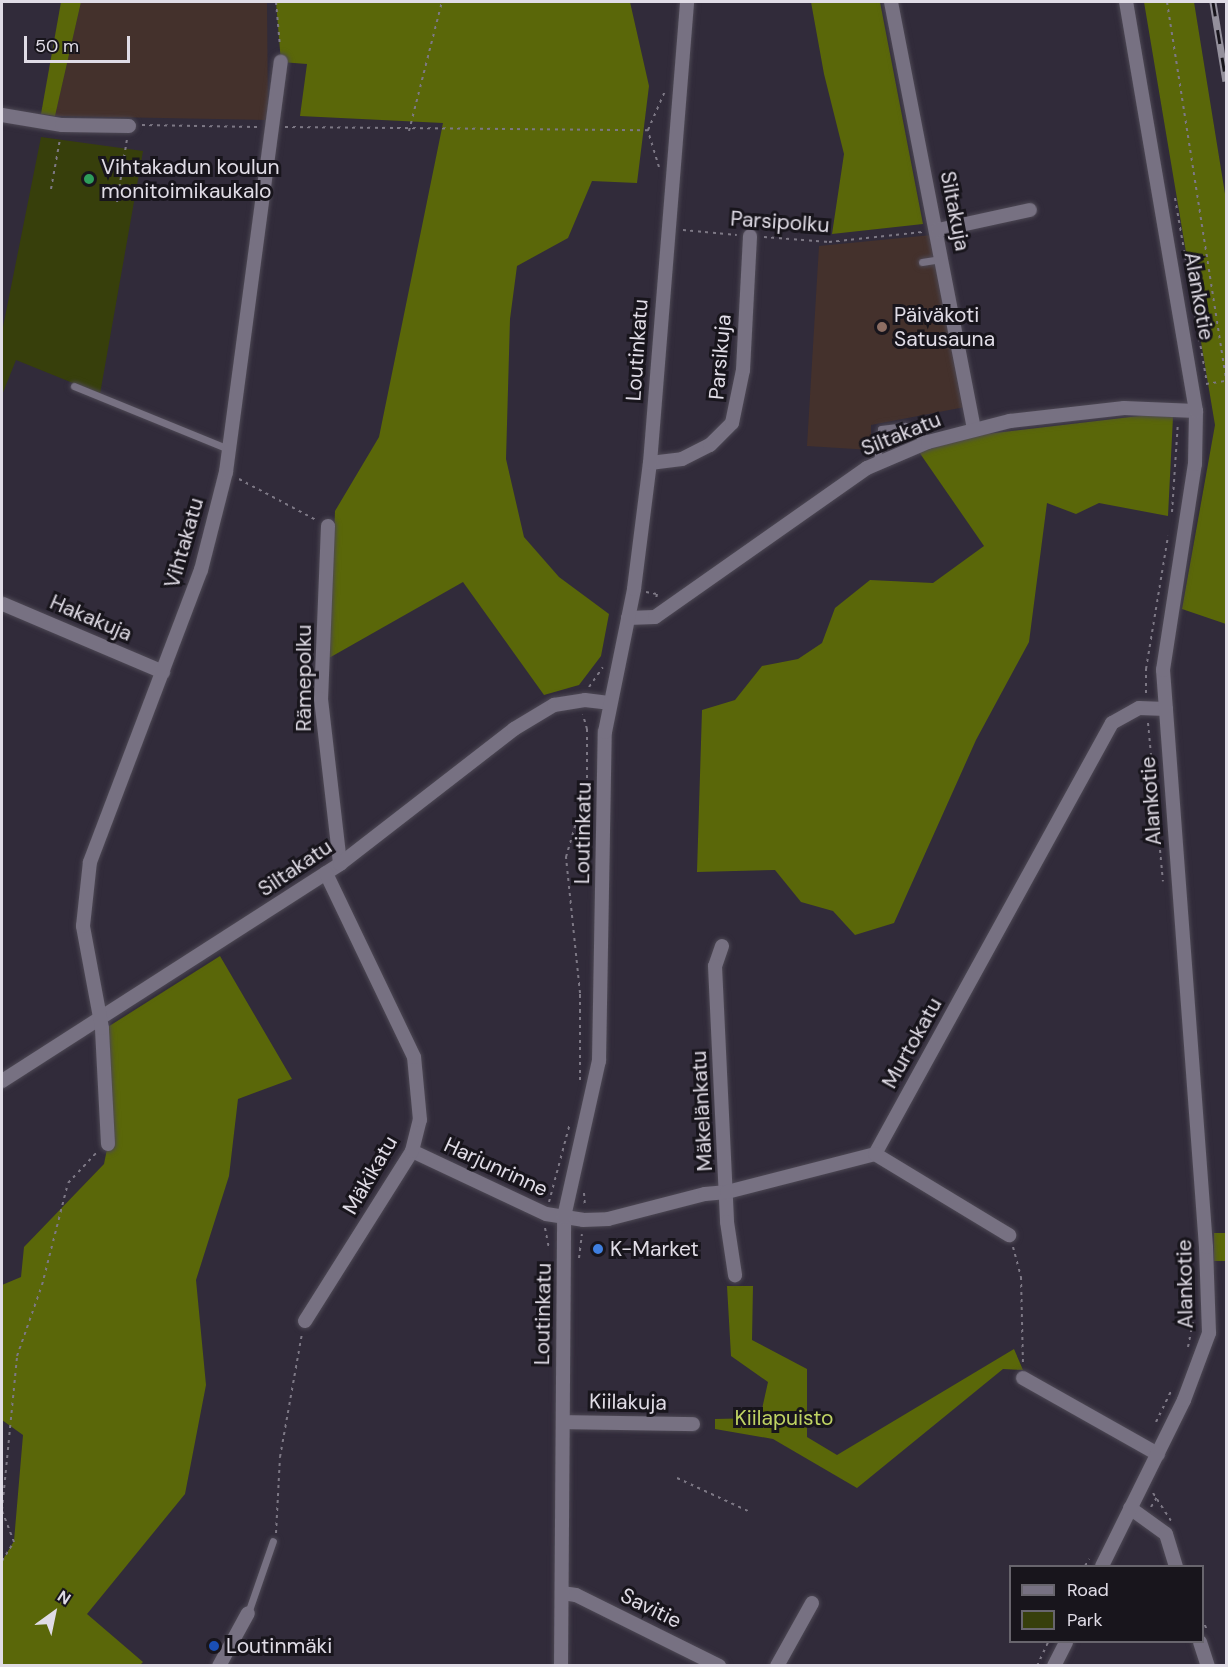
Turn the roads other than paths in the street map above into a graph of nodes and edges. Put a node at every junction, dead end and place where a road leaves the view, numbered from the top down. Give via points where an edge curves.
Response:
1 (687, 2) edge
2 (891, 2) edge
3 (1126, 2) edge
4 (280, 62) road end
5 (2, 115) edge
6 (129, 126) road end
7 (1030, 210) dead end
8 (938, 230) junction
9 (750, 236) road end
10 (944, 259) junction
11 (922, 262) dead end
12 (74, 386) dead end
13 (1196, 411) junction
14 (974, 429) junction
15 (928, 442) junction
16 (228, 449) junction
17 (877, 462) junction
18 (650, 463) junction
19 (328, 526) road end
20 (3, 603) dead end
21 (628, 618) junction
22 (163, 672) junction
23 (609, 703) junction
24 (1166, 708) junction
25 (340, 864) junction
26 (326, 873) junction
27 (722, 946) dead end
28 (100, 1021) junction
29 (2, 1081) edge
30 (108, 1144) road end
31 (412, 1151) junction
32 (875, 1154) junction
33 (727, 1192) junction
34 (564, 1217) junction
35 (1010, 1234) road end
36 (735, 1275) dead end
37 (305, 1321) road end
38 (1023, 1378) road end
39 (563, 1422) junction
40 (693, 1424) dead end
41 (1158, 1454) junction
42 (1130, 1508) junction
43 (273, 1541) road end
44 (1102, 1565) edge
45 (1176, 1565) edge
46 (562, 1593) junction
47 (812, 1603) dead end
48 (248, 1613) joint
49 (1065, 1643) edge
50 (1201, 1643) edge
51 (219, 1665) edge
52 (561, 1665) edge
53 (719, 1665) edge
54 (777, 1665) edge
55 (1054, 1665) edge
56 (1208, 1665) edge

1 - 18 street, Loutinkatu
2 - 8 street, Siltakuja
3 - 13 street, Alankotie
4 - 16 street, Vihtakatu
5 - 6 street via 62,125
7 - 8 street
8 - 10 street, Siltakuja
9 - 18 street, Parsikuja via 743,370 732,423 710,445 682,459
10 - 11 lane
10 - 14 street, Siltakuja
12 - 16 lane
13 - 14 street, Siltakatu via 1124,408
13 - 24 street, Alankotie via 1195,464 1163,670
14 - 15 street, Siltakatu
15 - 17 street, Siltakatu
15 - 17 lane via 905,426 881,429
16 - 22 street, Vihtakatu via 226,472 201,570
17 - 21 street, Siltakatu via 655,617
18 - 21 street, Loutinkatu
19 - 25 street, Rämepolku via 321,699
20 - 22 street, Hakakuja
21 - 23 street, Loutinkatu
22 - 28 street, Vihtakatu via 90,862 83,926
23 - 25 street, Siltakatu via 585,700 554,705 514,729
23 - 34 street, Loutinkatu via 604,749 599,1061
24 - 32 street, Murtokatu via 1146,707 1124,713 1112,723
24 - 41 street, Alankotie via 1209,1333 1199,1366
25 - 26 street, Siltakatu
26 - 28 street, Siltakatu
26 - 31 street, Mäkikatu via 414,1057 420,1120
27 - 33 street, Mäkelänkatu via 715,966
28 - 29 street, Siltakatu
28 - 30 street, Vihtakatu
31 - 34 street, Harjunrinne via 546,1214
31 - 37 street, Mäkikatu
32 - 33 street
32 - 35 street
33 - 34 street via 608,1219
33 - 36 street, Mäkelänkatu
34 - 39 street, Loutinkatu
38 - 41 street
39 - 40 street, Kiilakuja
39 - 46 street, Loutinkatu
41 - 42 street, Alankotie
42 - 44 street, Alankotie
42 - 45 street via 1166,1534
43 - 48 lane
46 - 52 street, Loutinkatu
46 - 53 street, Savitie via 576,1595
47 - 54 street
48 - 51 street
49 - 55 street
50 - 56 street

